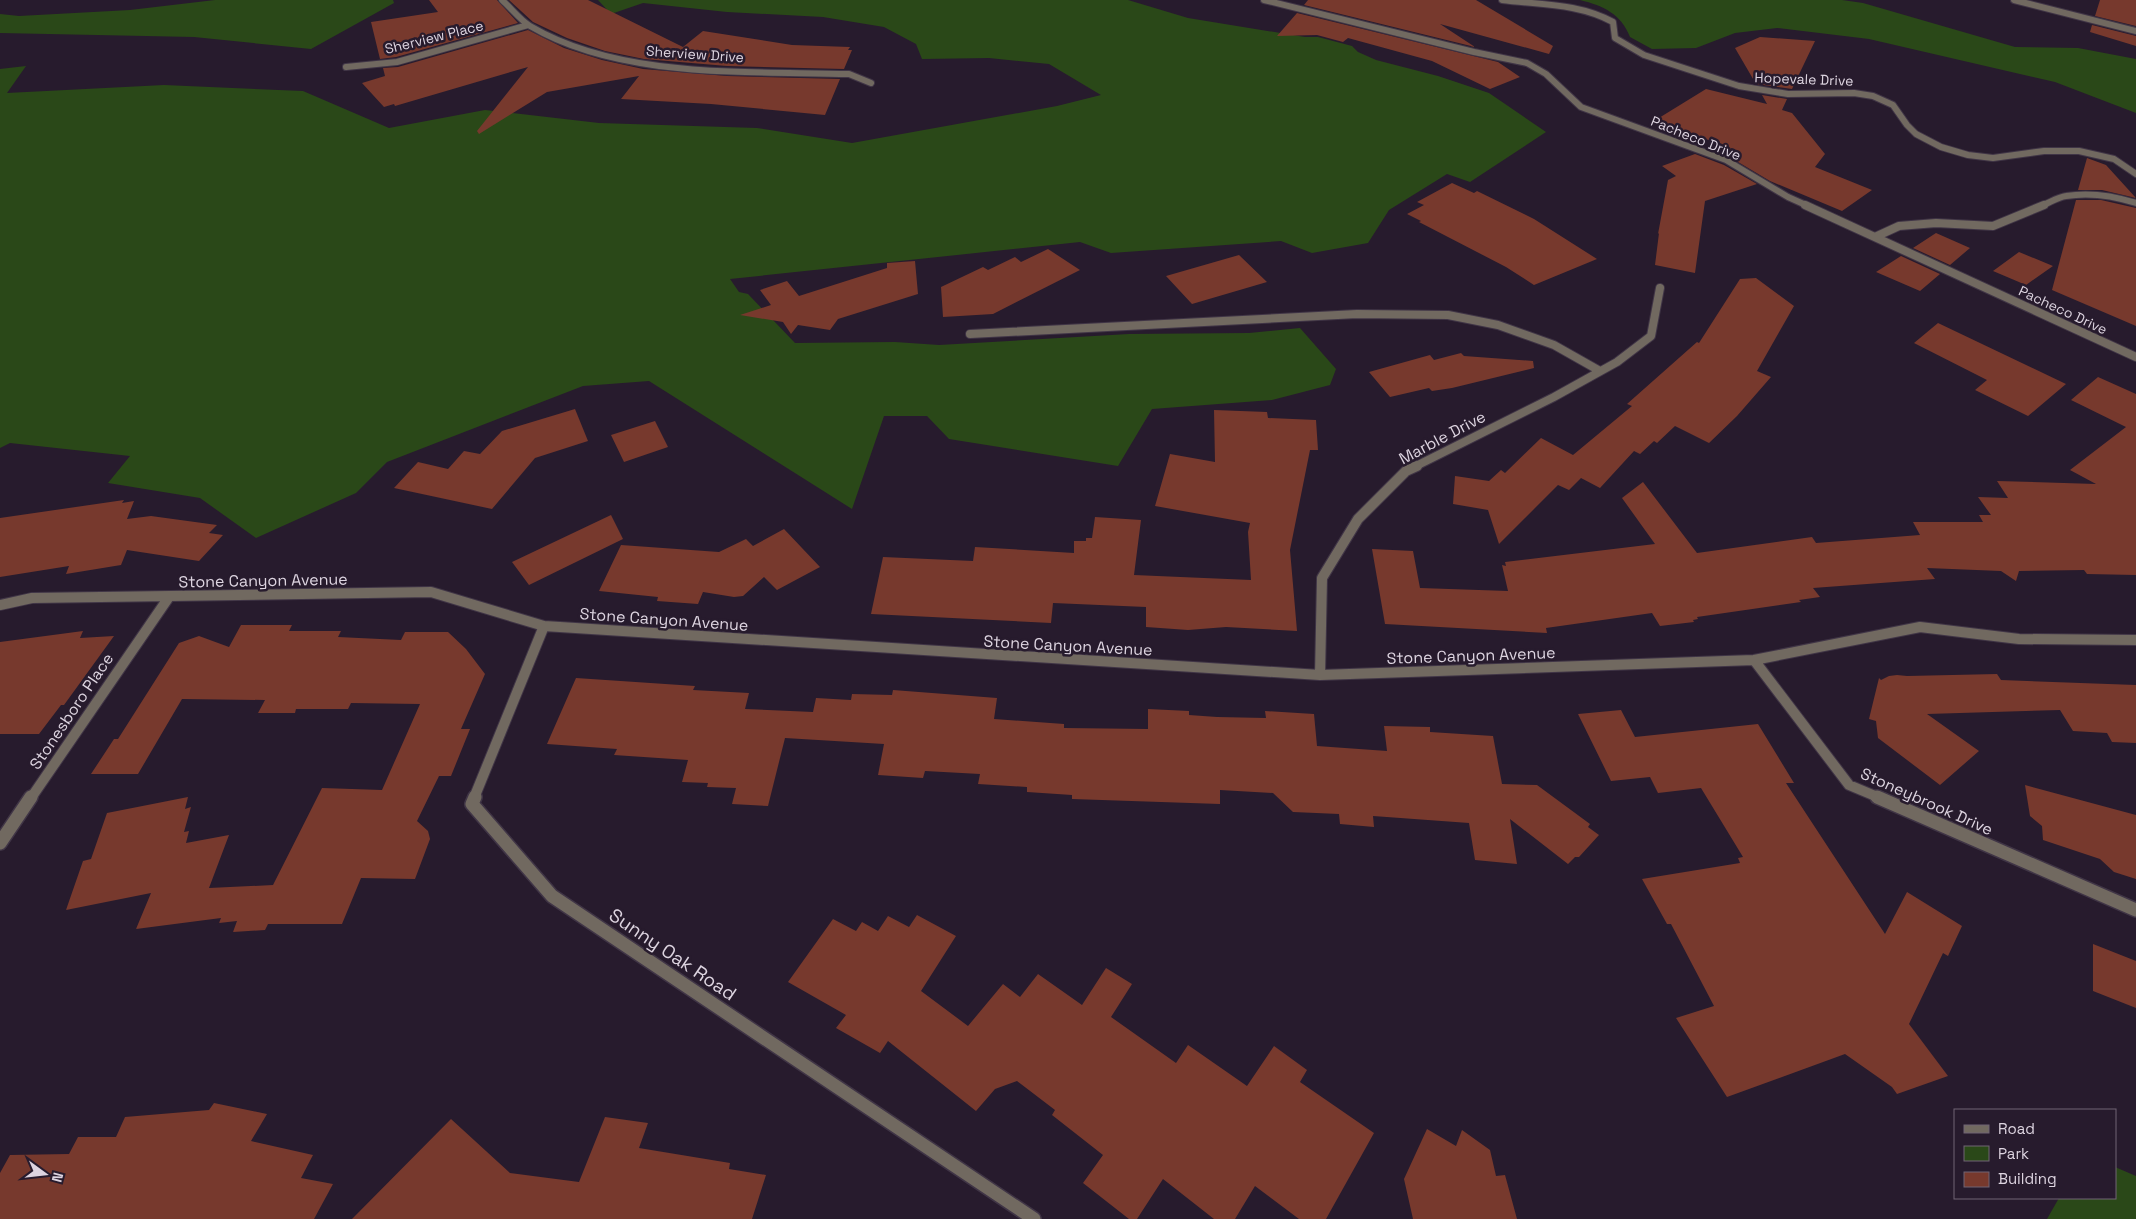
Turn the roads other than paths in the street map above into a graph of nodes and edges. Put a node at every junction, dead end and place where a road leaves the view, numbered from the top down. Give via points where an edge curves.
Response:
1 (502, 0) edge
2 (1264, 0) edge
3 (1502, 0) edge
4 (2014, 0) edge
5 (528, 25) junction
6 (2136, 31) edge
7 (346, 66) dead end
8 (871, 83) dead end
9 (2136, 174) edge
10 (2136, 203) edge
11 (1875, 237) junction
12 (1660, 288) dead end
13 (970, 334) dead end
14 (2136, 357) edge
15 (1600, 371) junction
16 (169, 597) junction
17 (0, 605) edge
18 (544, 626) junction
19 (2136, 640) edge
20 (1754, 660) junction
21 (1320, 675) junction
22 (0, 843) edge
23 (2136, 910) edge
24 (1034, 1219) edge

1 - 5 street, Sherview Drive
2 - 11 street, Pacheco Drive via 1532,64 1581,107 1726,160 1788,197
3 - 9 street, Hopevale Drive via 1588,8 1613,22 1615,38 1629,49 1726,84 1762,92 1844,92 1884,99 1899,111 1905,124 1920,137 1977,158 1994,159 2052,149 2082,152 2115,160
4 - 6 street
5 - 7 street, Sherview Place via 397,62
5 - 8 street, Sherview Drive via 573,47 623,60 671,68 849,74
10 - 11 street via 2088,194 2065,196 1993,226 1936,223 1899,226
11 - 14 street, Pacheco Drive
12 - 15 street, Marble Drive via 1651,336
13 - 15 street via 1357,314 1448,315 1498,325 1554,345
15 - 21 street, Marble Drive via 1406,471 1358,519 1322,578
16 - 17 street, Stone Canyon Avenue via 32,598
16 - 18 street, Stone Canyon Avenue via 431,592
16 - 22 street, Stonesboro Place
18 - 21 street, Stone Canyon Avenue
18 - 24 street, Sunny Oak Road via 472,804 552,896
19 - 20 street, Stone Canyon Avenue via 2019,639 1920,627
20 - 21 street, Stone Canyon Avenue
20 - 23 street, Stoneybrook Drive via 1849,785

